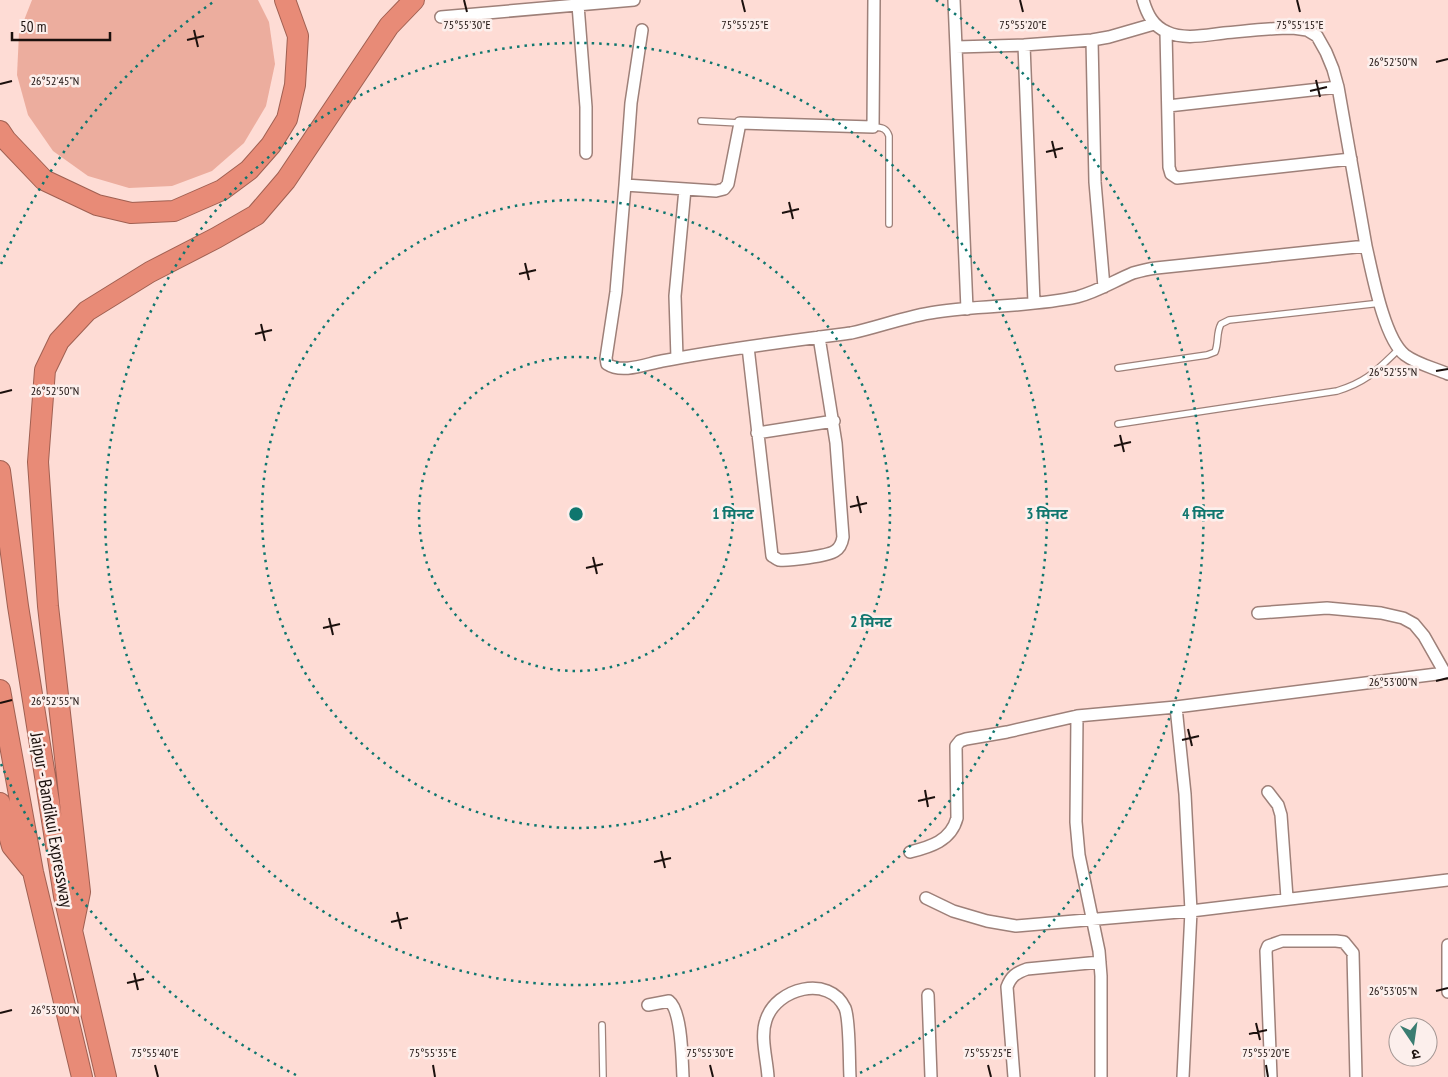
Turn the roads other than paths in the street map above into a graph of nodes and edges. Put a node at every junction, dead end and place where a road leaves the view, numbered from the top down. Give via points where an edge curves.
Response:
1 (285, 0) edge
2 (414, 0) edge
3 (634, 0) edge
4 (874, 0) edge
5 (954, 0) edge
6 (1143, 0) edge
7 (578, 5) junction
8 (441, 17) dead end
9 (1154, 24) junction
10 (642, 30) dead end
11 (1166, 32) junction
12 (1092, 40) junction
13 (1024, 45) junction
14 (956, 47) junction
15 (1338, 87) junction
16 (1168, 106) junction
17 (701, 121) dead end
18 (740, 123) junction
19 (873, 127) junction
20 (0, 130) edge
21 (586, 153) dead end
22 (1351, 159) junction
23 (625, 185) junction
24 (685, 189) junction
25 (889, 224) dead end
26 (1366, 246) junction
27 (1104, 287) junction
28 (1034, 303) junction
29 (1381, 303) junction
30 (968, 309) junction
31 (819, 337) junction
32 (748, 347) junction
33 (1399, 348) junction
34 (677, 358) junction
35 (1118, 368) dead end
36 (1448, 374) edge
37 (834, 421) junction
38 (1118, 424) dead end
39 (757, 433) junction
40 (0, 471) edge
41 (1258, 613) dead end
42 (1447, 673) edge
43 (0, 690) edge
44 (1176, 708) junction
45 (1077, 716) junction
46 (1268, 792) dead end
47 (0, 803) edge
48 (910, 852) dead end
49 (33, 872) junction
50 (1448, 880) edge
51 (926, 898) dead end
52 (1287, 898) junction
53 (1192, 911) junction
54 (1093, 920) junction
55 (72, 931) junction
56 (1448, 945) edge
57 (1100, 962) junction
58 (1448, 992) edge
59 (928, 995) dead end
60 (648, 1005) dead end
61 (602, 1025) dead end
62 (82, 1077) edge
63 (106, 1077) edge
64 (603, 1077) edge
65 (684, 1077) edge
66 (768, 1077) edge
67 (850, 1077) edge
68 (931, 1077) edge
69 (1014, 1077) edge
70 (1101, 1077) edge
71 (1183, 1077) edge
72 (1271, 1077) edge
73 (1356, 1077) edge

1 - 20 highway via 298,36 295,85 287,119 271,145 249,170 222,190 174,211 131,213 97,205 44,180
2 - 55 highway via 389,26 286,180 256,215 150,272 87,311 59,341 45,370 38,462 48,606 80,892
3 - 7 street
4 - 19 street
5 - 14 street
6 - 9 street
7 - 8 street
7 - 21 street
9 - 11 street
9 - 12 street
10 - 23 street via 631,103
11 - 15 street via 1197,36 1277,28 1307,30 1317,36 1326,52
11 - 16 street
12 - 13 street
12 - 27 street via 1095,182
13 - 14 street
13 - 28 street
14 - 30 street
15 - 16 street
15 - 22 street
16 - 22 street via 1168,167 1177,178
17 - 18 lane
18 - 19 street
18 - 24 street via 728,184 724,189
19 - 25 lane via 884,128 889,136
22 - 26 street
23 - 24 street
23 - 34 street via 607,364 623,368
24 - 34 street via 675,296
26 - 27 street via 1156,268 1135,272
26 - 29 street
27 - 28 street via 1081,296
28 - 30 street
29 - 33 street via 1391,336
29 - 35 lane via 1228,320 1220,324 1215,352
30 - 31 street via 912,316 878,328
31 - 32 street
31 - 37 street
32 - 34 street
32 - 39 street
33 - 36 street via 1416,361
33 - 38 lane via 1371,376 1337,391
37 - 39 street
37 - 39 street via 843,537 842,545 828,554 785,560 772,556
40 - 55 highway, Jaipur - Bandikui Expressway via 35,719
41 - 42 street via 1327,608 1403,618 1414,624 1424,636
42 - 44 street
43 - 49 highway, Jaipur - Bandikui Expressway
44 - 45 street
44 - 53 street
45 - 48 street via 960,741 955,752 955,827 937,844
45 - 54 street via 1076,822 1079,855
46 - 52 street via 1281,815
47 - 49 highway via 12,846
49 - 62 highway, Jaipur - Bandikui Expressway
50 - 52 street
51 - 54 street via 954,911 1016,926
52 - 53 street
53 - 54 street
53 - 71 street
54 - 57 street
55 - 63 highway, Jaipur - Bandikui Expressway
56 - 58 street
57 - 69 street via 1027,969 1010,978 1007,988
57 - 70 street
59 - 68 street
60 - 65 street via 668,1001 674,1005
61 - 64 lane
66 - 67 street via 764,1033 766,1019 773,1007 786,994 820,988 844,1006 848,1017
72 - 73 street via 1266,951 1268,946 1282,941 1344,942 1353,953

